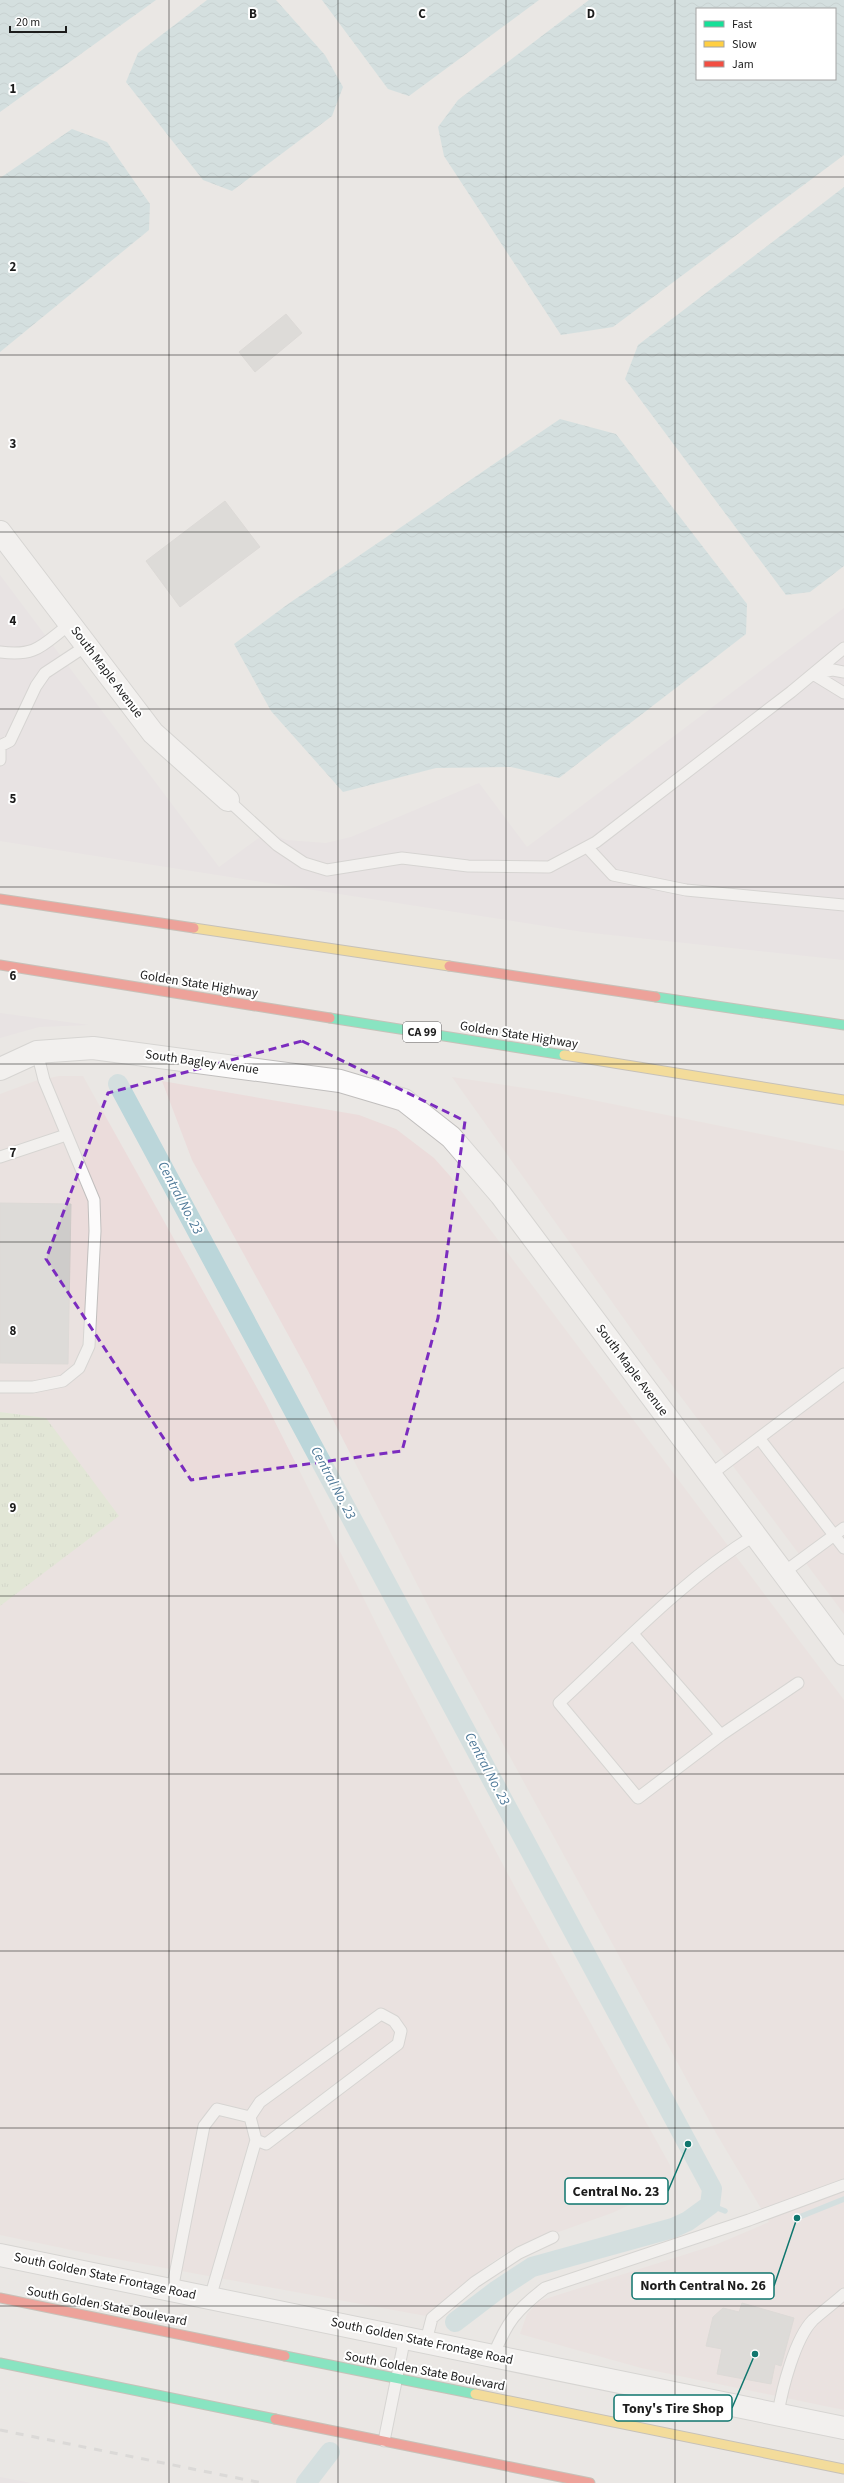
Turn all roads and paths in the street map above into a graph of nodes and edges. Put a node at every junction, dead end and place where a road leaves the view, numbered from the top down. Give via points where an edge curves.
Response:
1 (0, 532) edge
2 (70, 624) junction
3 (86, 646) junction
4 (844, 648) edge
5 (0, 652) edge
6 (844, 672) edge
7 (813, 674) junction
8 (844, 693) edge
9 (0, 746) edge
10 (0, 760) edge
11 (228, 800) joint
12 (587, 847) junction
13 (0, 899) edge
14 (844, 904) edge
15 (0, 965) edge
16 (844, 1025) edge
17 (37, 1052) junction
18 (0, 1070) edge
19 (404, 1100) joint
20 (844, 1100) edge
21 (66, 1135) junction
22 (0, 1157) edge
23 (844, 1374) edge
24 (0, 1387) edge
25 (760, 1438) junction
26 (710, 1475) junction
27 (844, 1528) edge
28 (755, 1535) junction
29 (834, 1535) junction
30 (844, 1548) edge
31 (783, 1573) junction
32 (633, 1634) junction
33 (844, 1654) edge
34 (798, 1683) dead end
35 (721, 1735) junction
36 (250, 2117) junction
37 (256, 2140) junction
38 (844, 2185) edge
39 (553, 2237) dead end
40 (0, 2255) edge
41 (172, 2290) junction
42 (844, 2294) edge
43 (0, 2298) edge
44 (210, 2298) junction
45 (404, 2337) junction
46 (426, 2342) junction
47 (493, 2356) junction
48 (0, 2363) edge
49 (396, 2378) junction
50 (778, 2414) junction
51 (844, 2428) edge
52 (384, 2441) junction
53 (844, 2469) edge
54 (590, 2483) edge

1 - 2 street, South Maple Avenue
2 - 3 street, South Maple Avenue
2 - 5 lane via 32,652
3 - 9 lane via 45,673 36,686 10,741
3 - 11 street, South Maple Avenue via 153,733
4 - 7 lane
6 - 7 lane via 833,670
7 - 8 lane
7 - 12 lane
9 - 10 lane
11 - 12 lane via 277,845 304,863 326,870 402,858 468,866 549,868
12 - 14 lane via 613,875 686,890
13 - 16 main road
15 - 20 main road, Golden State Highway / CA 99
17 - 18 street, South Bagley Avenue
17 - 19 street, South Bagley Avenue via 100,1049 340,1081
17 - 21 lane via 44,1080
19 - 26 street, South Maple Avenue via 451,1137 501,1195
21 - 22 lane
21 - 24 lane via 94,1200 95,1231 89,1346 80,1368 63,1381 33,1387
23 - 25 lane
25 - 26 lane
25 - 29 lane
26 - 28 street, South Maple Avenue
27 - 29 lane
28 - 31 street, South Maple Avenue
28 - 32 lane via 672,1597
29 - 30 lane
29 - 31 lane
31 - 33 street, South Maple Avenue
32 - 35 lane
32 - 35 lane via 559,1703 638,1798
34 - 35 lane
36 - 37 lane
36 - 37 lane via 260,2102 381,2014 394,2021 401,2031 398,2044 266,2144
36 - 41 lane via 217,2109 204,2126
37 - 44 lane
38 - 47 lane via 749,2220 545,2288 522,2306 505,2328
39 - 46 lane via 519,2253 475,2282 432,2318
40 - 41 street, South Golden State Frontage Road
41 - 44 street, South Golden State Frontage Road
42 - 50 lane via 812,2321 799,2344 782,2385
43 - 49 main road, South Golden State Boulevard
44 - 45 street, South Golden State Frontage Road
45 - 46 street, South Golden State Frontage Road
45 - 49 lane
46 - 47 street, South Golden State Frontage Road
47 - 50 street, South Golden State Frontage Road
48 - 52 main road
49 - 52 lane
49 - 53 main road, South Golden State Boulevard
50 - 51 street, South Golden State Frontage Road
52 - 54 main road

